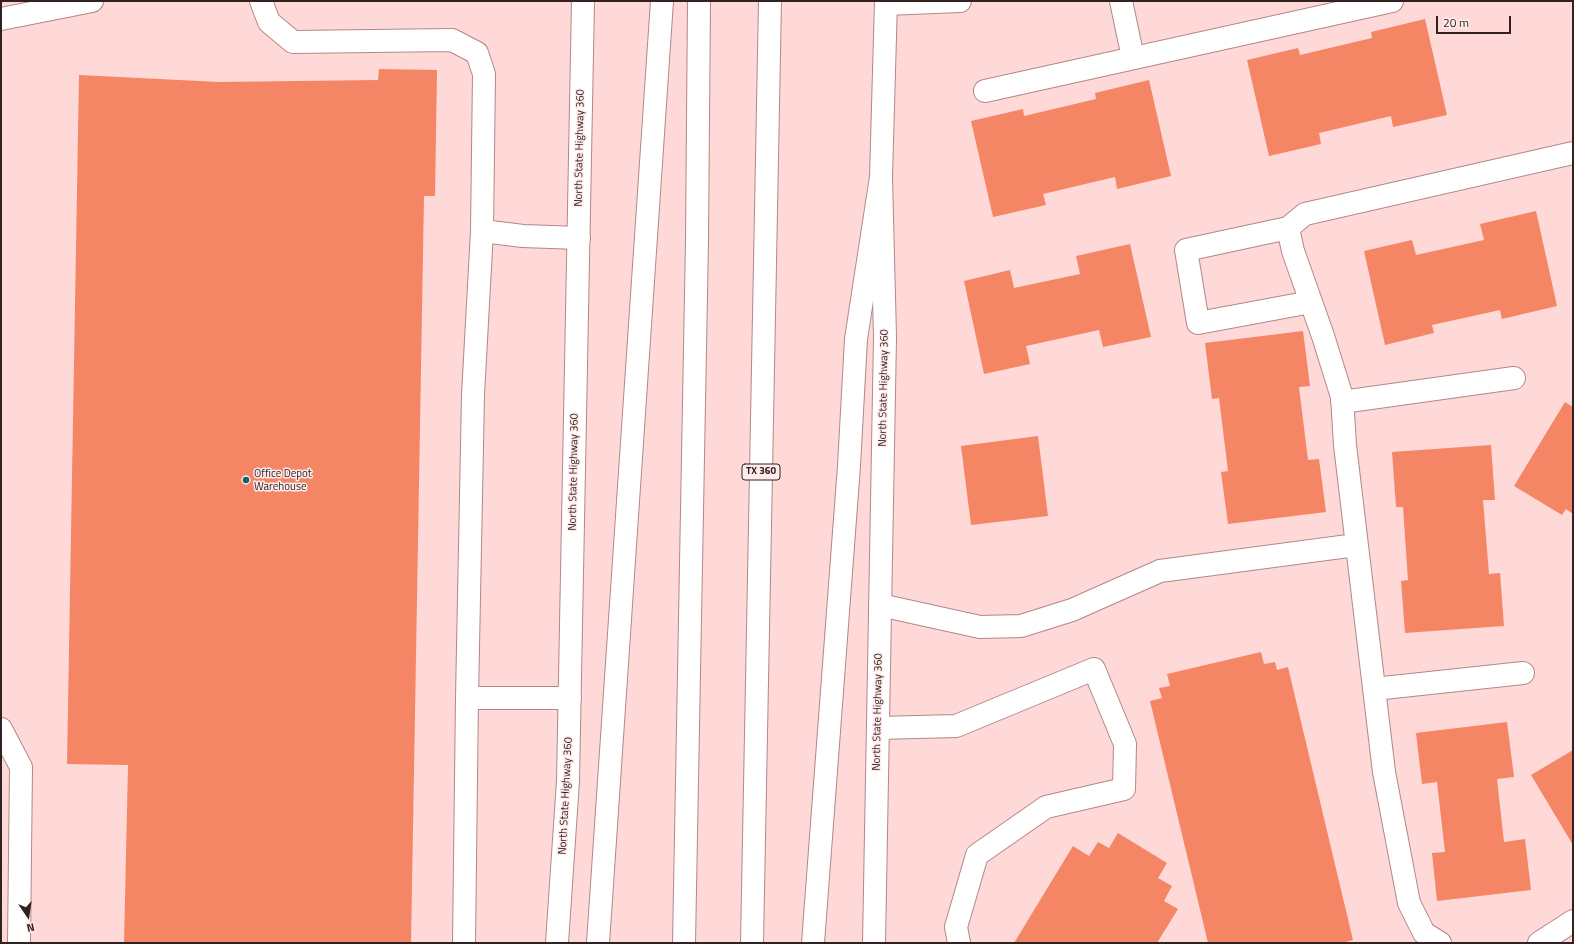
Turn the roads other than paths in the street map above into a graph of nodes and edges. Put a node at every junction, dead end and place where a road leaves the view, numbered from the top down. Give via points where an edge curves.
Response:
1 (92, 1) edge
2 (261, 1) edge
3 (583, 1) edge
4 (662, 1) edge
5 (699, 1) edge
6 (770, 1) edge
7 (960, 1) edge
8 (1121, 1) edge
9 (1392, 1) edge
10 (886, 2) edge
11 (51, 5) edge
12 (1, 19) edge
13 (1133, 58) junction
14 (985, 91) dead end
15 (1573, 153) edge
16 (881, 177) junction
17 (1288, 228) junction
18 (482, 231) junction
19 (579, 238) junction
20 (1311, 302) junction
21 (1514, 378) dead end
22 (1342, 402) junction
23 (1356, 544) junction
24 (880, 605) junction
25 (1523, 673) dead end
26 (1374, 689) junction
27 (467, 698) junction
28 (570, 698) junction
29 (878, 728) junction
30 (1, 729) edge
31 (1573, 921) edge
32 (19, 943) edge
33 (464, 943) edge
34 (557, 943) edge
35 (598, 943) edge
36 (684, 943) edge
37 (752, 943) edge
38 (813, 943) edge
39 (874, 943) edge
40 (960, 943) edge
41 (1440, 943) edge
42 (1539, 943) edge

1 - 11 main road
2 - 18 main road via 269,22 293,42 452,40 477,53 484,74
3 - 19 main road, North State Highway 360
4 - 35 main road
5 - 36 main road
6 - 37 main road, TX 360
7 - 10 main road
8 - 13 main road
9 - 13 main road
10 - 16 main road, North State Highway 360
11 - 12 main road
13 - 14 main road
15 - 17 main road via 1305,214
16 - 24 main road, North State Highway 360 via 885,337
16 - 38 main road via 856,340
17 - 20 main road via 1293,251
17 - 20 main road via 1186,250 1198,323
18 - 19 main road via 523,236
18 - 27 main road via 473,395
19 - 28 main road, North State Highway 360
20 - 22 main road
21 - 22 main road
22 - 23 main road
23 - 24 main road via 1160,571 1072,610 1021,626 980,627
23 - 26 main road
24 - 29 main road, North State Highway 360
25 - 26 main road
26 - 41 main road via 1384,772 1409,903 1424,933
27 - 28 main road
27 - 33 main road
28 - 34 main road, North State Highway 360 via 568,781
29 - 39 main road, North State Highway 360
29 - 40 main road via 956,726 1094,668 1125,744 1124,789 1046,807 977,855 956,927
30 - 32 main road via 21,767
31 - 42 main road

